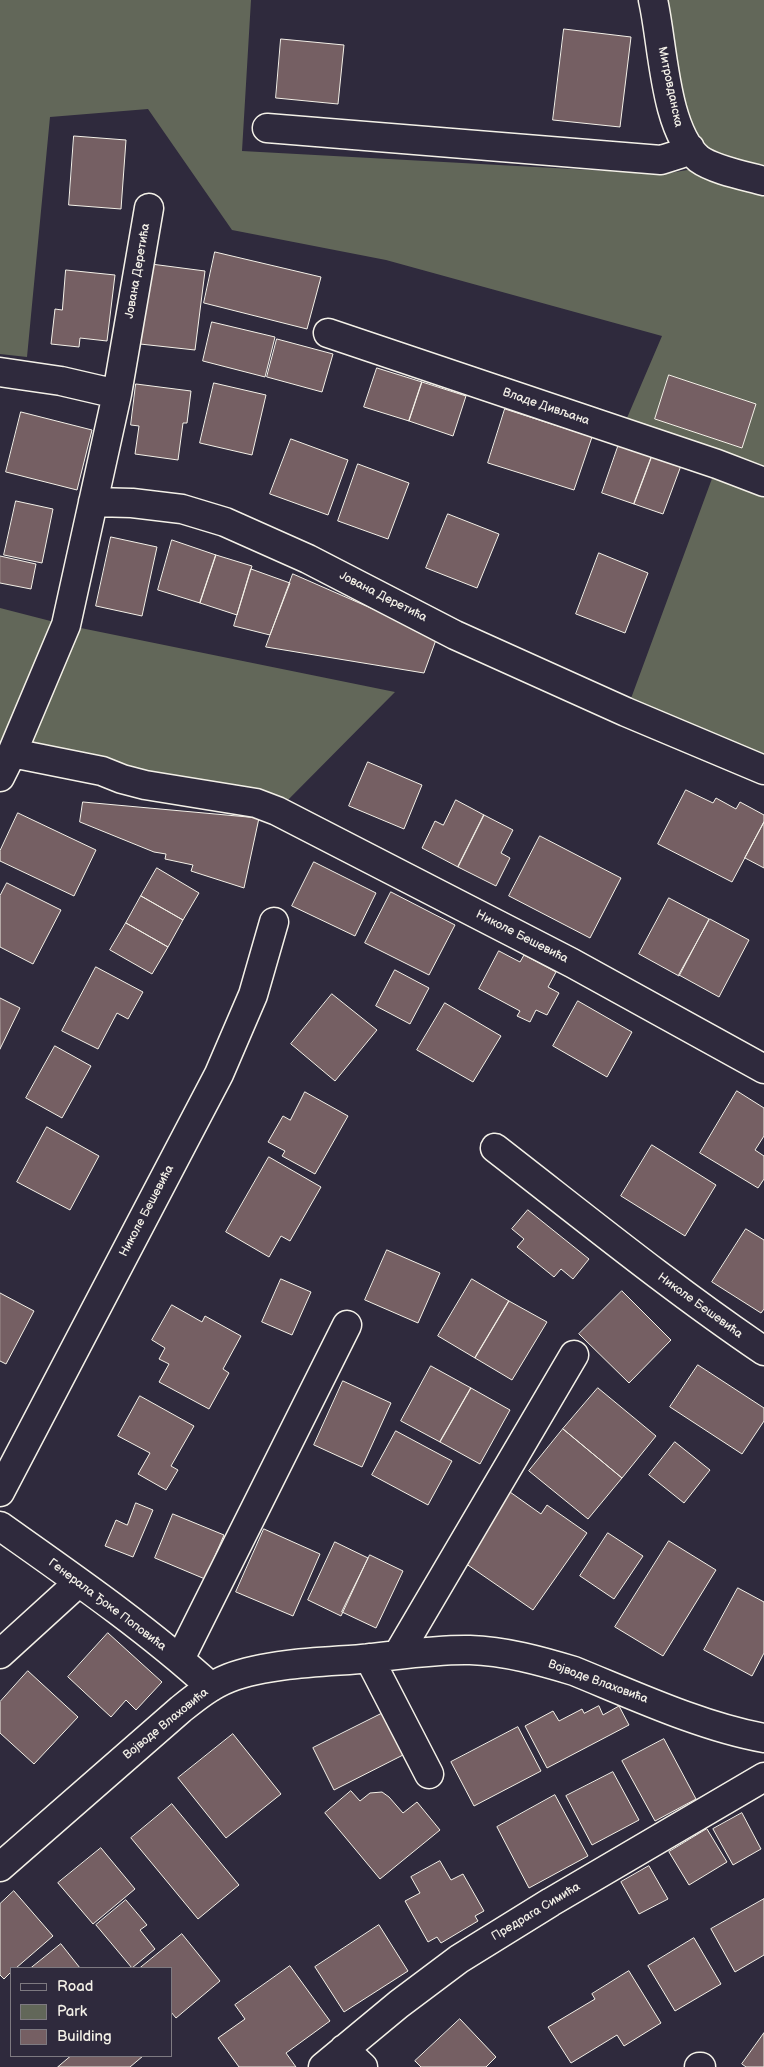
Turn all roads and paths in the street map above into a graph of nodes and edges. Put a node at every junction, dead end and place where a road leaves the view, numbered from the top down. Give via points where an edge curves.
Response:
1 (653, 0) edge
2 (266, 128) dead end
3 (690, 148) junction
4 (764, 181) edge
5 (149, 208) dead end
6 (328, 333) dead end
7 (0, 372) edge
8 (117, 394) junction
9 (764, 482) edge
10 (93, 502) junction
11 (12, 753) junction
12 (764, 770) edge
13 (0, 777) edge
14 (274, 922) dead end
15 (764, 1069) edge
16 (496, 1148) dead end
17 (347, 1325) dead end
18 (764, 1351) edge
19 (574, 1355) dead end
20 (0, 1492) edge
21 (0, 1526) edge
22 (78, 1582) junction
23 (0, 1654) edge
24 (398, 1654) junction
25 (369, 1658) junction
26 (180, 1659) junction
27 (211, 1687) junction
28 (764, 1738) edge
29 (429, 1774) dead end
30 (764, 1778) edge
31 (0, 1867) edge
32 (353, 2058) edge
33 (323, 2067) edge

1 - 3 street, Митровданска via 673,112 680,133
2 - 3 street via 662,160
3 - 4 street, Митровданска via 700,159 712,165
5 - 8 street, Јована Деретића
6 - 9 street, Владе Дивљана
7 - 8 street
8 - 10 street, Јована Деретића
10 - 11 street via 66,625
10 - 12 street, Јована Деретића via 182,510 225,522 308,559 455,635
11 - 13 street
11 - 15 street, Николе Бешевића via 102,771 145,785 256,803 277,811 572,963
14 - 20 street, Николе Бешевића via 253,995 219,1074
16 - 18 street, Николе Бешевића via 639,1261
17 - 26 street
19 - 24 street
21 - 22 street, Генерала Ђоке Поповића
22 - 23 street
22 - 26 street, Генерала Ђоке Поповића
24 - 25 street, Војводе Влаховића
24 - 28 street, Војводе Влаховића via 484,1651 551,1664 728,1730
25 - 27 street, Војводе Влаховића via 254,1671
25 - 29 street
26 - 27 street, Генерала Ђоке Поповића
27 - 31 street, Војводе Влаховића via 169,1718
30 - 32 street, Предрага Симића via 459,1959 399,2004
32 - 33 street, Предрага Симића

